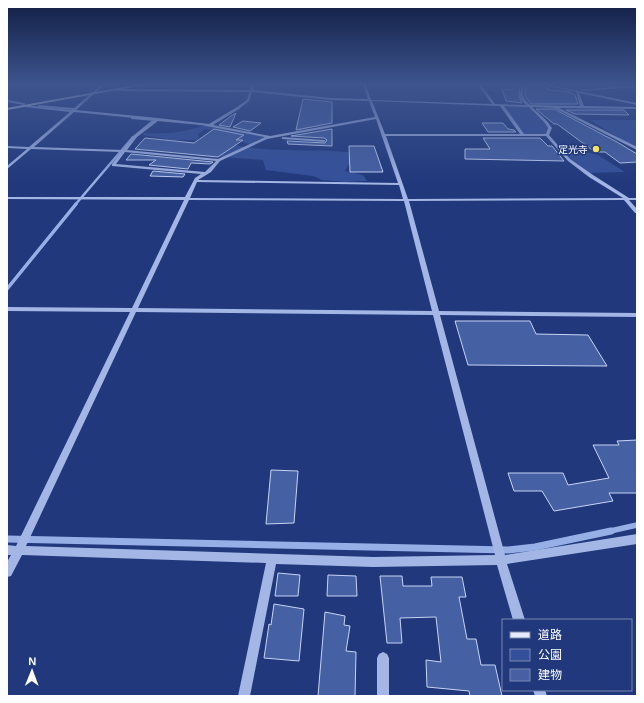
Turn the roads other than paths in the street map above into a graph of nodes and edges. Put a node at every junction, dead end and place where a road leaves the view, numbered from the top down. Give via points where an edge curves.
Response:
1 (65, 118) edge
2 (147, 118) edge
3 (222, 118) edge
4 (377, 118) joint
5 (510, 118) edge
6 (542, 118) edge
7 (577, 118) edge
8 (158, 119) junction
9 (209, 126) junction
10 (384, 135) junction
11 (523, 135) junction
12 (547, 135) junction
13 (270, 138) junction
14 (324, 141) dead end
15 (7, 147) edge
16 (31, 148) junction
17 (637, 149) edge
18 (124, 151) junction
19 (220, 160) junction
20 (7, 168) edge
21 (206, 173) junction
22 (196, 181) junction
23 (400, 184) junction
24 (7, 198) edge
25 (187, 199) junction
26 (627, 199) junction
27 (637, 199) edge
28 (406, 200) junction
29 (637, 212) edge
30 (7, 309) edge
31 (134, 310) junction
32 (435, 312) junction
33 (637, 314) edge
34 (637, 539) edge
35 (7, 550) edge
36 (19, 551) junction
37 (272, 559) junction
38 (501, 560) junction
39 (7, 572) edge
40 (519, 619) edge
41 (383, 658) dead end
42 (244, 696) edge
43 (383, 696) edge

1 - 16 street
2 - 8 street
3 - 9 street
4 - 10 street
4 - 13 street
5 - 11 street
6 - 12 street via 550,128
7 - 17 street
8 - 9 street
8 - 18 street via 136,136
9 - 13 street
10 - 11 street
10 - 23 street
11 - 12 street
12 - 26 street via 569,160
13 - 14 street
13 - 19 street
15 - 16 street
16 - 18 street
16 - 20 street
18 - 19 street
18 - 21 street via 113,165
19 - 21 street
21 - 22 street
22 - 23 street
22 - 25 street
23 - 28 street
24 - 25 street
25 - 28 street
25 - 31 street
26 - 27 street
26 - 28 street
26 - 29 street
28 - 32 street
30 - 31 street
31 - 32 street
31 - 36 street
32 - 33 street
32 - 38 street
34 - 38 street
35 - 36 street
36 - 37 street
36 - 39 street
37 - 38 street via 373,562
37 - 42 street
38 - 40 street
41 - 43 street

